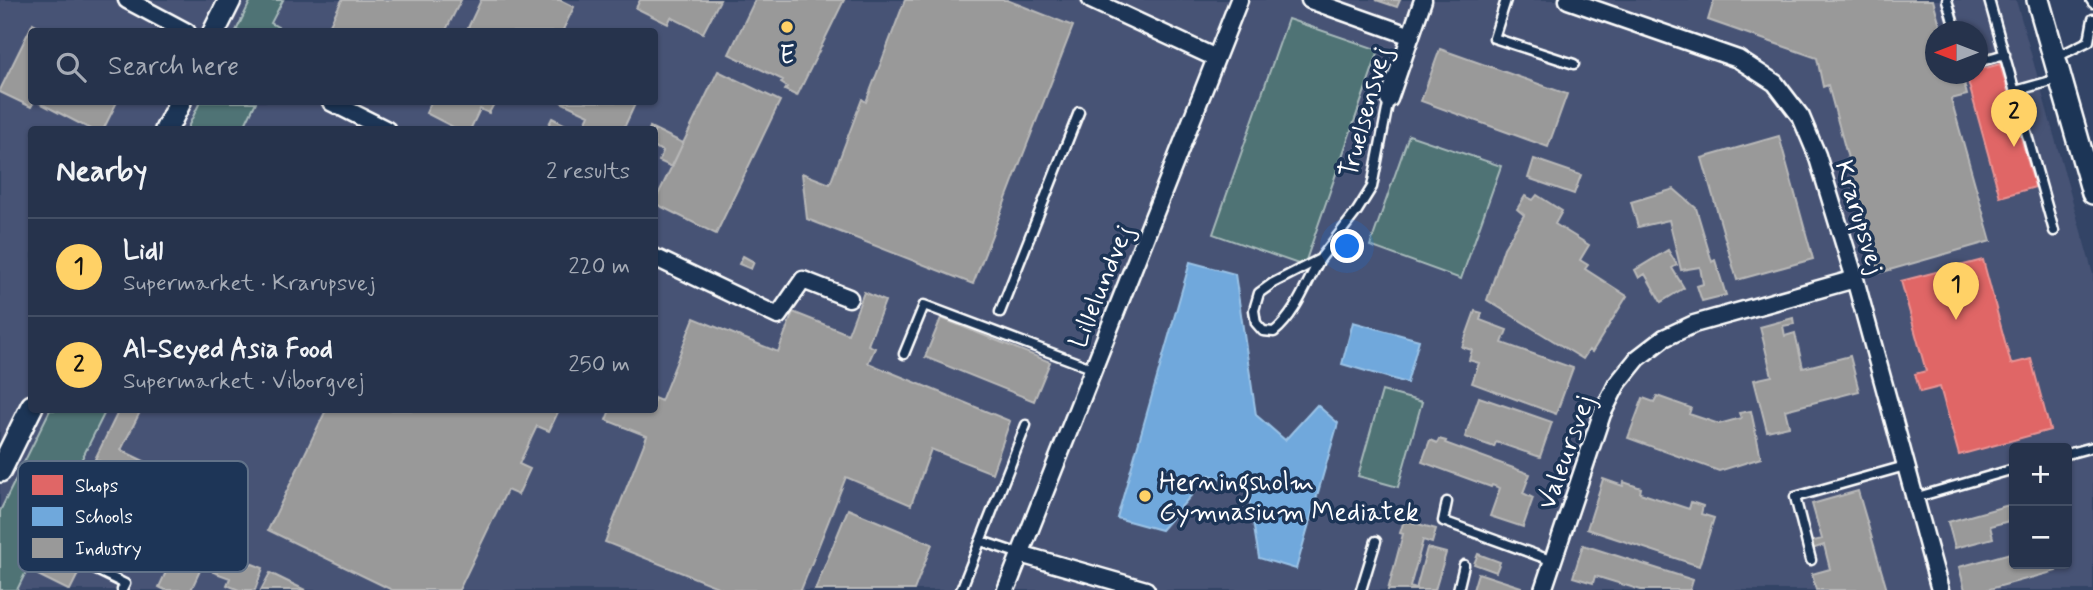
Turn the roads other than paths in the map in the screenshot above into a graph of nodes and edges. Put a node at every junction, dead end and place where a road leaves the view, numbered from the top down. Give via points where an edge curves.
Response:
1 (127, 0) edge
2 (230, 0) edge
3 (1091, 0) edge
4 (1239, 0) edge
5 (1310, 0) edge
6 (1423, 0) edge
7 (1506, 0) edge
8 (1568, 0) edge
9 (1947, 0) edge
10 (1989, 0) edge
11 (2040, 1) edge
12 (2093, 19) edge
13 (1953, 21) edge
14 (180, 28) edge
15 (216, 28) edge
16 (1411, 36) junction
17 (2091, 44) edge
18 (2005, 54) junction
19 (1216, 58) junction
20 (1988, 59) edge
21 (1574, 64) dead end
22 (2058, 68) junction
23 (2015, 91) junction
24 (1388, 99) joint
25 (178, 105) edge
26 (337, 105) edge
27 (1079, 112) dead end
28 (168, 126) edge
29 (379, 126) edge
30 (2093, 193) edge
31 (2054, 231) dead end
32 (658, 259) edge
33 (1320, 259) junction
34 (1855, 279) junction
35 (849, 298) dead end
36 (1000, 312) dead end
37 (904, 354) dead end
38 (1094, 369) junction
39 (29, 413) edge
40 (1026, 425) dead end
41 (2093, 447) edge
42 (2072, 453) edge
43 (1905, 466) junction
44 (2009, 470) edge
45 (0, 471) edge
46 (1914, 498) junction
47 (1447, 502) dead end
48 (981, 541) junction
49 (1376, 541) dead end
50 (1020, 554) junction
51 (1811, 560) dead end
52 (1553, 561) junction
53 (1464, 565) dead end
54 (100, 572) edge
55 (122, 590) edge
56 (961, 590) edge
57 (1006, 590) edge
58 (1146, 590) edge
59 (1361, 590) edge
60 (1458, 590) edge
61 (1543, 590) edge
62 (1940, 590) edge

1 - 14 street
2 - 15 street
3 - 19 street
4 - 19 street, Lillelundvej
5 - 16 street, Truelsensvej
6 - 16 street, Truelsensvej
7 - 21 lane via 1493,38
8 - 34 street, Krarupsvej via 1738,59 1775,83 1801,117 1817,155
9 - 13 lane
10 - 18 lane
11 - 22 street
12 - 17 lane
16 - 24 street, Truelsensvej
17 - 22 lane
18 - 20 lane
18 - 23 lane
19 - 38 street, Lillelundvej
22 - 23 lane
22 - 30 street
23 - 31 lane
24 - 33 lane, Truelsensvej via 1372,187
25 - 28 street
26 - 29 street
27 - 36 lane
32 - 35 street via 778,316 803,280
33 - 33 lane, Truelsensvej via 1259,293 1254,310 1263,331 1274,332 1284,324
34 - 43 street, Krarupsvej
34 - 52 street, Valeursvej via 1694,324 1664,338 1638,358 1617,384 1602,414
37 - 38 lane via 924,305
38 - 50 street, Lillelundvej
39 - 45 street
40 - 48 lane
41 - 42 lane
43 - 46 street, Krarupsvej
43 - 51 lane via 1795,497
44 - 46 lane
46 - 62 street, Krarupsvej
47 - 52 lane via 1443,522
48 - 50 lane
48 - 56 lane
49 - 59 lane
50 - 57 street, Lillelundvej
50 - 58 street
52 - 61 street, Valeursvej
53 - 60 lane
54 - 55 lane via 125,584

